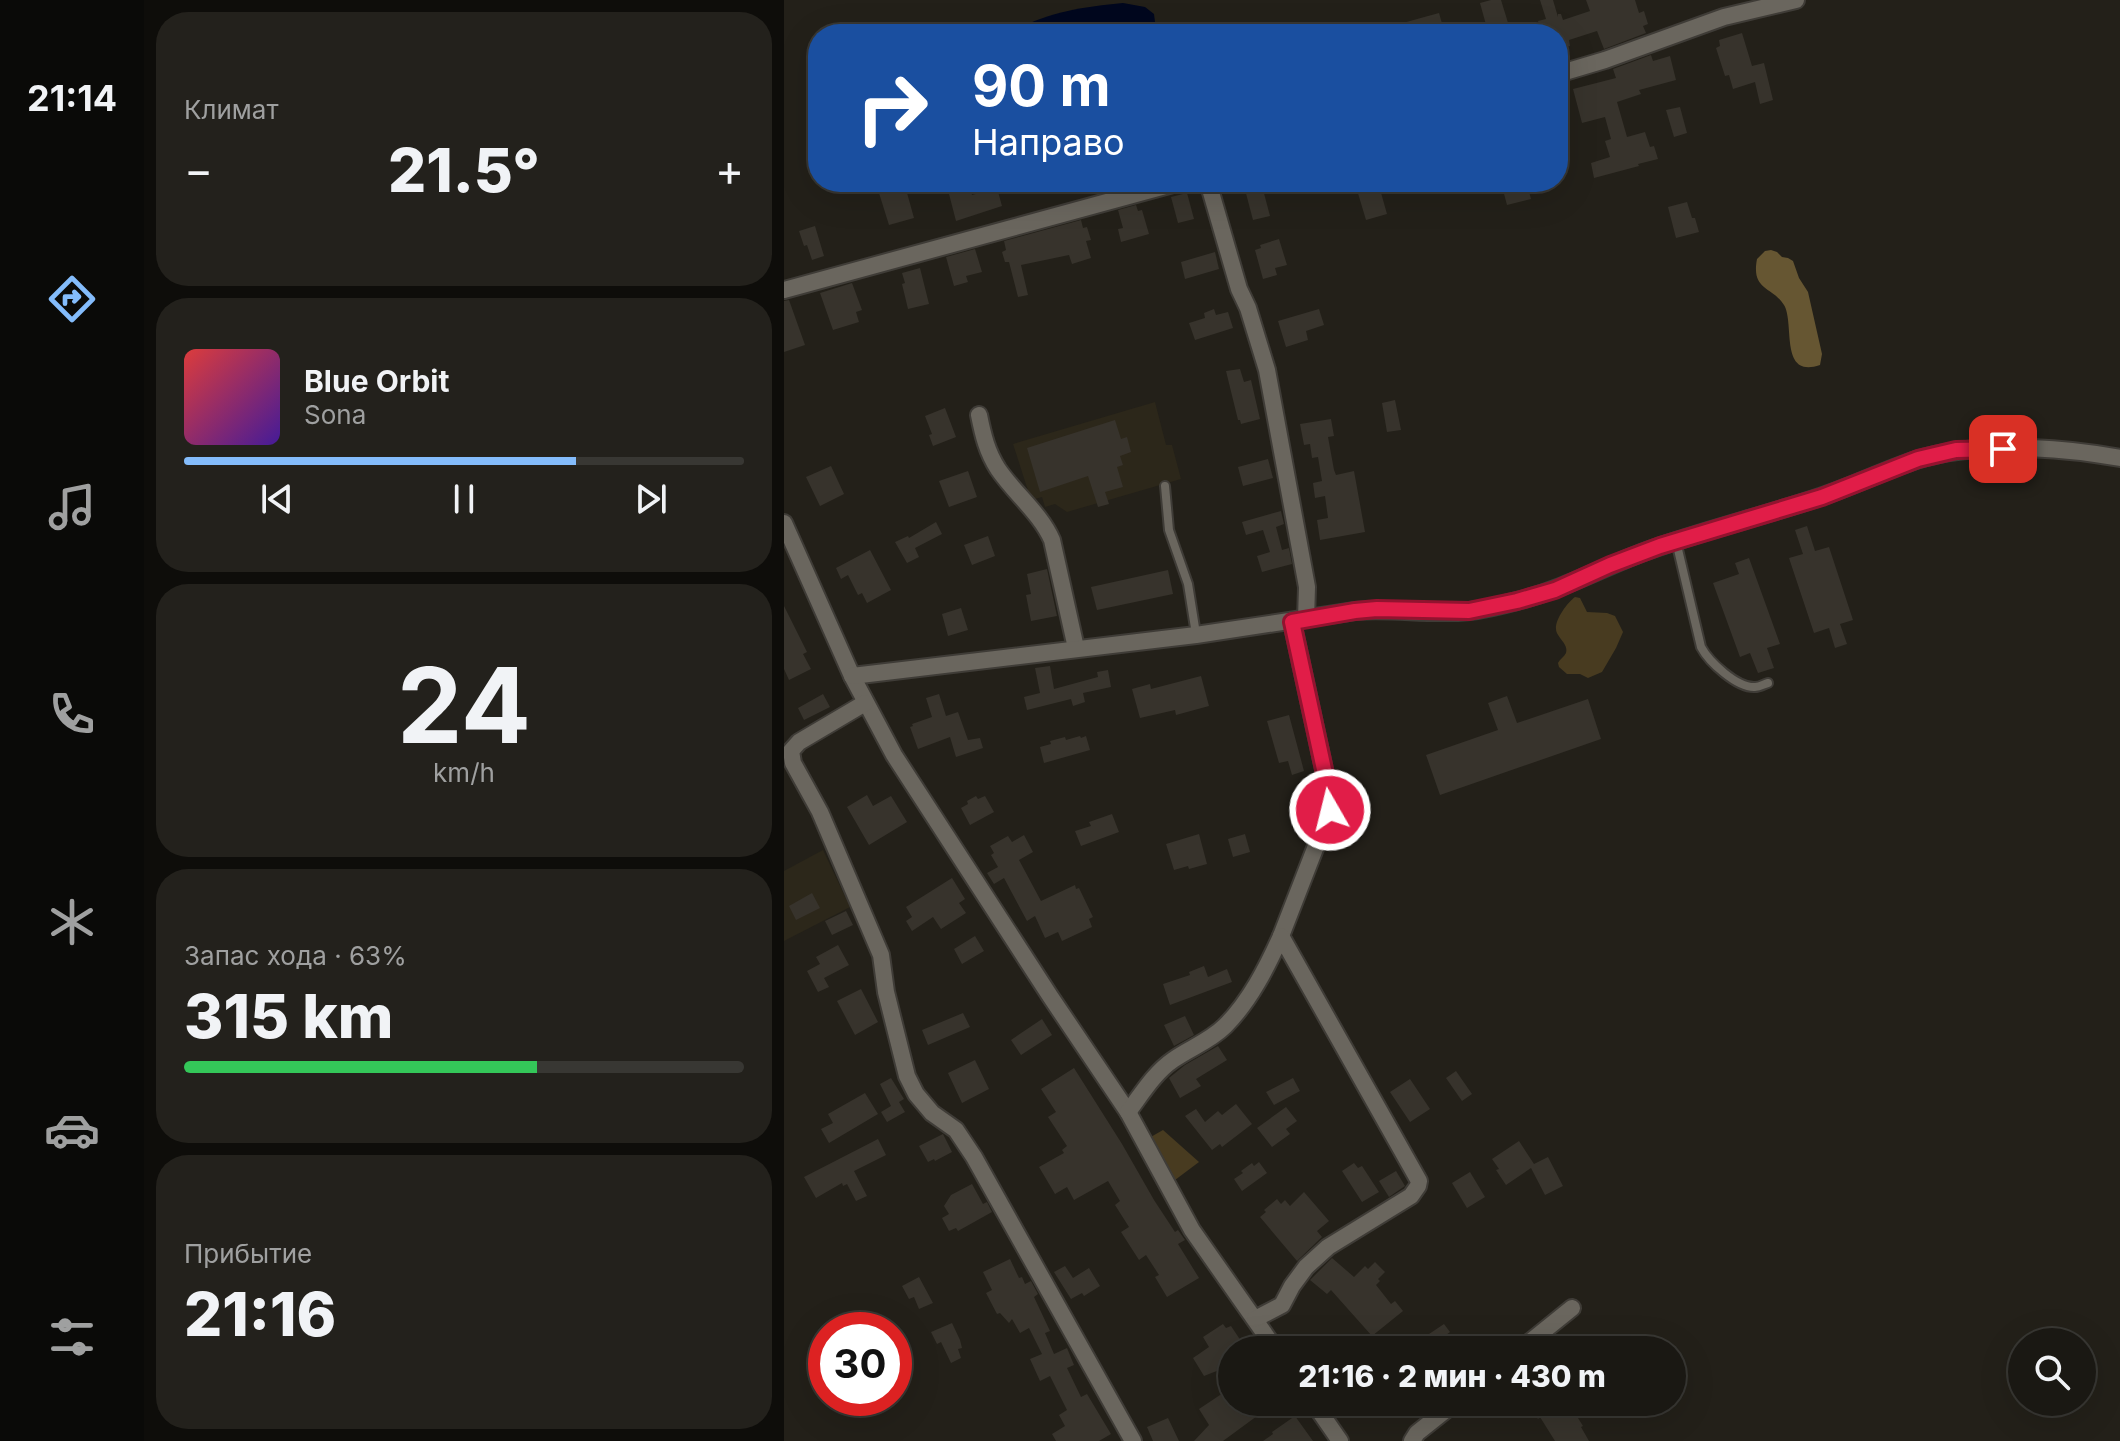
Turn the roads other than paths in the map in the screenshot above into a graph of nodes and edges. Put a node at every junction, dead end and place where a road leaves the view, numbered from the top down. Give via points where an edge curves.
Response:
1 (1796, 0) edge
2 (1568, 71) edge
3 (1143, 192) edge
4 (1211, 192) edge
5 (784, 290) edge
6 (979, 415) dead end
7 (2120, 458) edge
8 (1165, 486) dead end
9 (784, 523) edge
10 (1676, 541) junction
11 (1299, 620) junction
12 (1196, 635) junction
13 (1076, 648) junction
14 (852, 676) junction
15 (1768, 683) dead end
16 (865, 703) junction
17 (1281, 936) junction
18 (1128, 1112) junction
19 (1572, 1308) dead end
20 (1255, 1319) junction
21 (1267, 1336) edge
22 (1537, 1336) edge
23 (1323, 1416) edge
24 (1438, 1416) edge
25 (1133, 1441) edge
26 (1340, 1441) edge
27 (1412, 1441) edge

1 - 2 street via 1724,17
3 - 5 street
4 - 11 street via 1267,370 1307,587
6 - 13 street via 998,468 1052,540
7 - 10 street via 2023,449 1956,450
8 - 12 lane via 1169,530 1188,584
9 - 14 street
10 - 11 street via 1555,590 1505,604 1469,611 1377,609
10 - 15 lane via 1705,655 1746,685
11 - 12 street
11 - 17 street via 1330,810
12 - 13 street
13 - 14 street
14 - 16 street
16 - 18 street via 941,829
16 - 25 street via 799,742 791,751 793,763 820,812 881,955 907,1076 916,1094 956,1130 974,1157
17 - 18 street via 1232,1019 1160,1070
17 - 20 street via 1419,1181 1411,1196 1328,1247 1306,1267 1282,1305
18 - 20 street via 1192,1230
19 - 22 street
20 - 21 street
23 - 26 street
24 - 27 street

